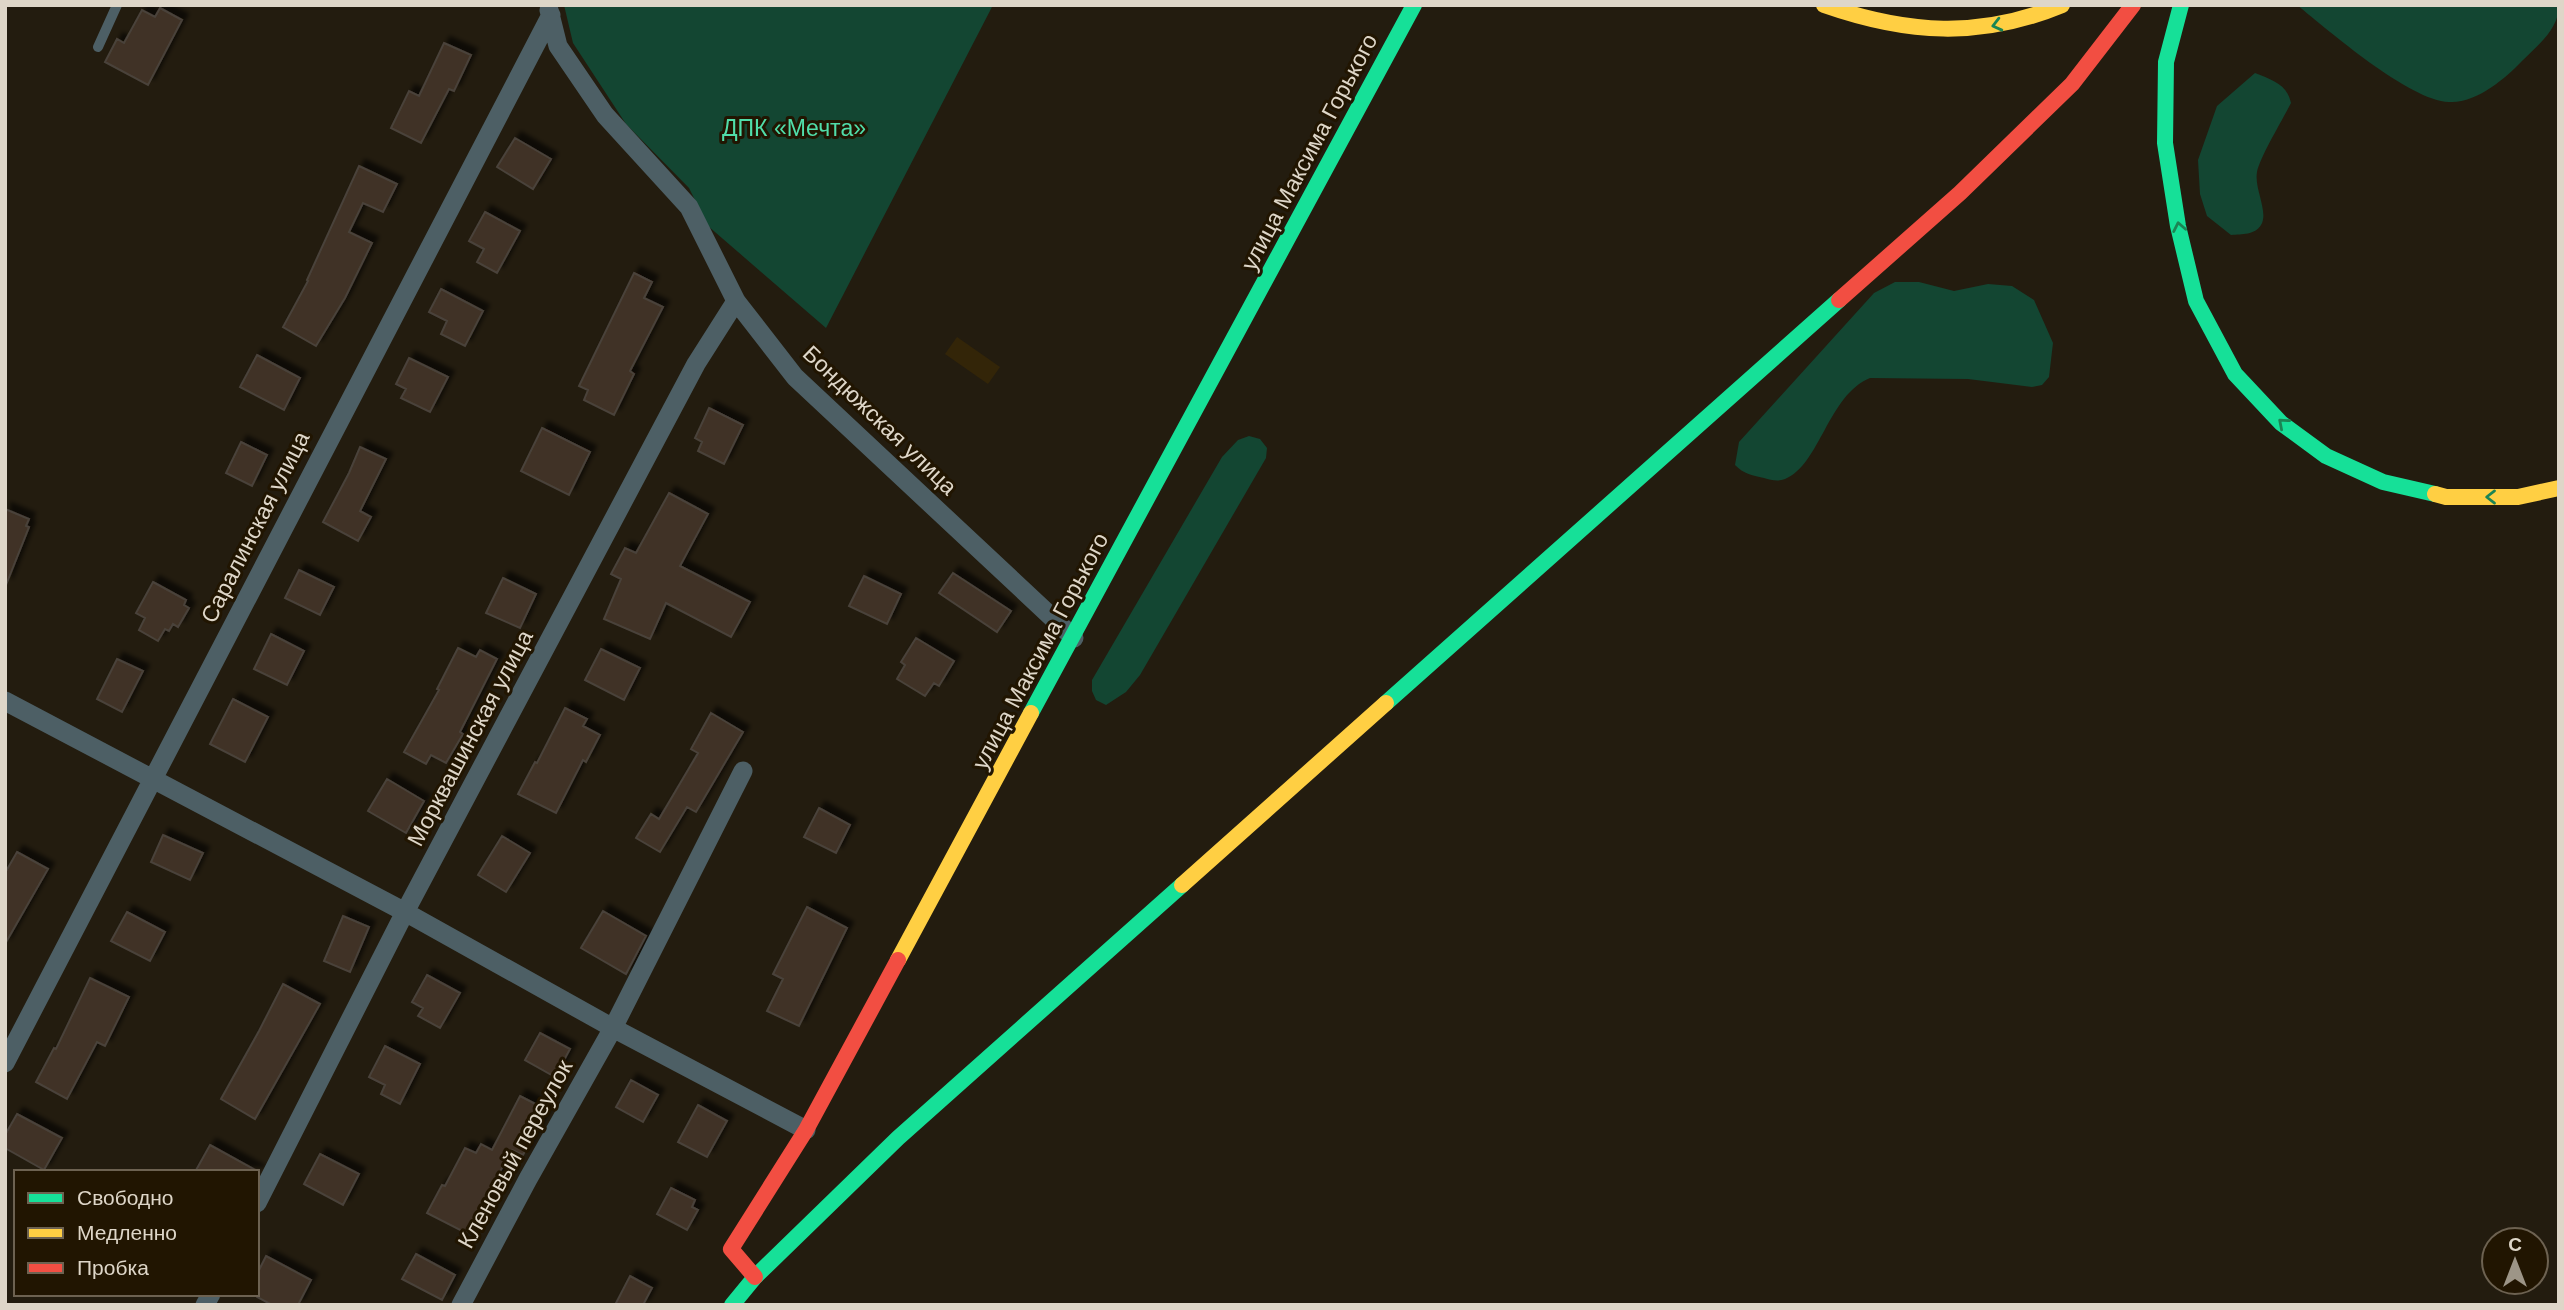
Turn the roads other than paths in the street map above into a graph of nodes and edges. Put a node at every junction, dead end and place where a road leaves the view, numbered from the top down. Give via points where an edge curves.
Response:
1 (117, 5) edge
2 (1414, 5) edge
3 (1824, 5) edge
4 (2062, 5) edge
5 (2133, 5) edge
6 (2181, 5) edge
7 (549, 10) edge
8 (98, 47) dead end
9 (736, 301) junction
10 (2559, 488) edge
11 (1074, 638) junction
12 (5, 701) edge
13 (743, 771) dead end
14 (152, 780) junction
15 (405, 912) junction
16 (613, 1028) junction
17 (5, 1063) edge
18 (806, 1130) junction
19 (259, 1199) edge
20 (755, 1277) junction
21 (461, 1305) edge
22 (732, 1305) edge

1 - 8 lane
2 - 11 street, улица Максима Горького
4 -> 3 street via 1984,28 1920,30 1856,18
5 - 20 street via 2072,84 1960,193 898,1138
10 -> 6 street via 2518,497 2446,497 2383,482 2326,456 2281,423 2235,374 2196,301 2165,143 2166,62
7 - 9 street, Бондюжская улица via 558,46 605,115 689,207
7 - 14 street, Саралинская улица
9 - 11 street, Бондюжская улица via 795,377
9 - 15 street, Морквашинская улица via 695,364
11 - 18 street, улица Максима Горького
12 - 14 street
13 - 16 street, Кленовый переулок
14 - 15 street
14 - 17 street, Саралинская улица
15 - 16 street
15 - 19 street, Морквашинская улица
16 - 18 street
16 - 21 street, Кленовый переулок
18 - 20 street, улица Максима Горького via 731,1249
20 - 22 street

